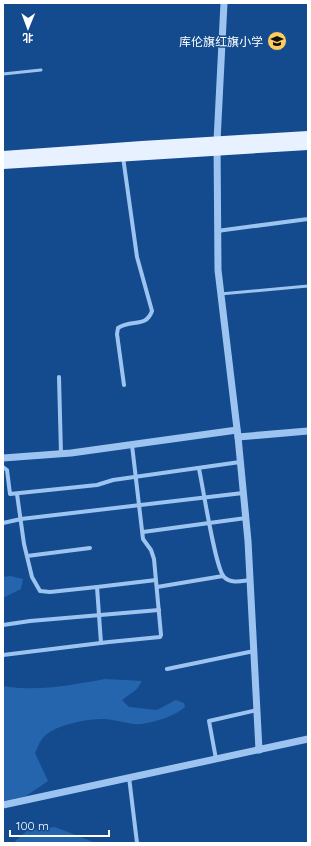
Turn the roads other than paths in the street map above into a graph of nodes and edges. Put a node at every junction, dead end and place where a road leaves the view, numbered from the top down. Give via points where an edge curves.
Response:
1 (224, 3) edge
2 (41, 70) dead end
3 (3, 74) edge
4 (308, 136) edge
5 (217, 146) junction
6 (308, 146) edge
7 (3, 156) edge
8 (124, 157) junction
9 (3, 164) edge
10 (308, 219) edge
11 (217, 231) junction
12 (308, 286) edge
13 (220, 294) junction
14 (59, 377) dead end
15 (124, 385) dead end
16 (308, 431) edge
17 (238, 434) junction
18 (132, 445) junction
19 (60, 454) junction
20 (3, 458) edge
21 (240, 462) junction
22 (3, 467) edge
23 (199, 469) junction
24 (136, 477) junction
25 (243, 493) junction
26 (17, 494) junction
27 (204, 497) junction
28 (140, 505) junction
29 (246, 518) junction
30 (20, 519) junction
31 (3, 523) edge
32 (209, 524) junction
33 (143, 532) junction
34 (90, 548) dead end
35 (27, 556) junction
36 (223, 576) junction
37 (156, 580) junction
38 (250, 580) junction
39 (97, 587) junction
40 (156, 587) junction
41 (159, 610) junction
42 (99, 616) junction
43 (3, 625) edge
44 (101, 643) junction
45 (254, 651) junction
46 (3, 655) edge
47 (167, 669) dead end
48 (257, 710) junction
49 (308, 739) edge
50 (258, 750) junction
51 (216, 759) junction
52 (129, 777) junction
53 (3, 805) edge
54 (137, 843) edge

1 - 5 street
2 - 3 lane
4 - 5 main road
5 - 6 main road
5 - 7 main road
5 - 8 main road
5 - 11 street
8 - 9 main road
8 - 15 street via 137,257 152,311 150,318 146,320 118,328
10 - 11 street
11 - 13 street
12 - 13 lane
13 - 17 street
14 - 19 street
16 - 17 street
17 - 18 street
17 - 21 street
18 - 19 street
18 - 24 street
19 - 20 street
21 - 23 street
21 - 25 street
22 - 26 street via 7,470 10,494
23 - 24 street
23 - 27 street
24 - 26 street via 97,485
24 - 28 street
25 - 27 street
25 - 29 street
26 - 30 street
27 - 28 street
27 - 32 street
28 - 30 street
28 - 33 street
29 - 32 street
29 - 38 street
30 - 31 street
30 - 35 street
32 - 33 street
32 - 36 street
33 - 37 street via 143,538 154,559
34 - 35 street
35 - 39 street via 32,577 40,591
36 - 38 street via 237,582
36 - 40 street
37 - 39 street
37 - 40 street
38 - 45 street
39 - 42 street
40 - 41 street
41 - 42 street
41 - 44 street via 160,637
42 - 43 street
42 - 44 street
44 - 46 street
45 - 47 street
45 - 48 street
48 - 50 street
48 - 51 street via 209,721
49 - 50 street
50 - 51 street
51 - 52 street
52 - 53 street
52 - 54 street

